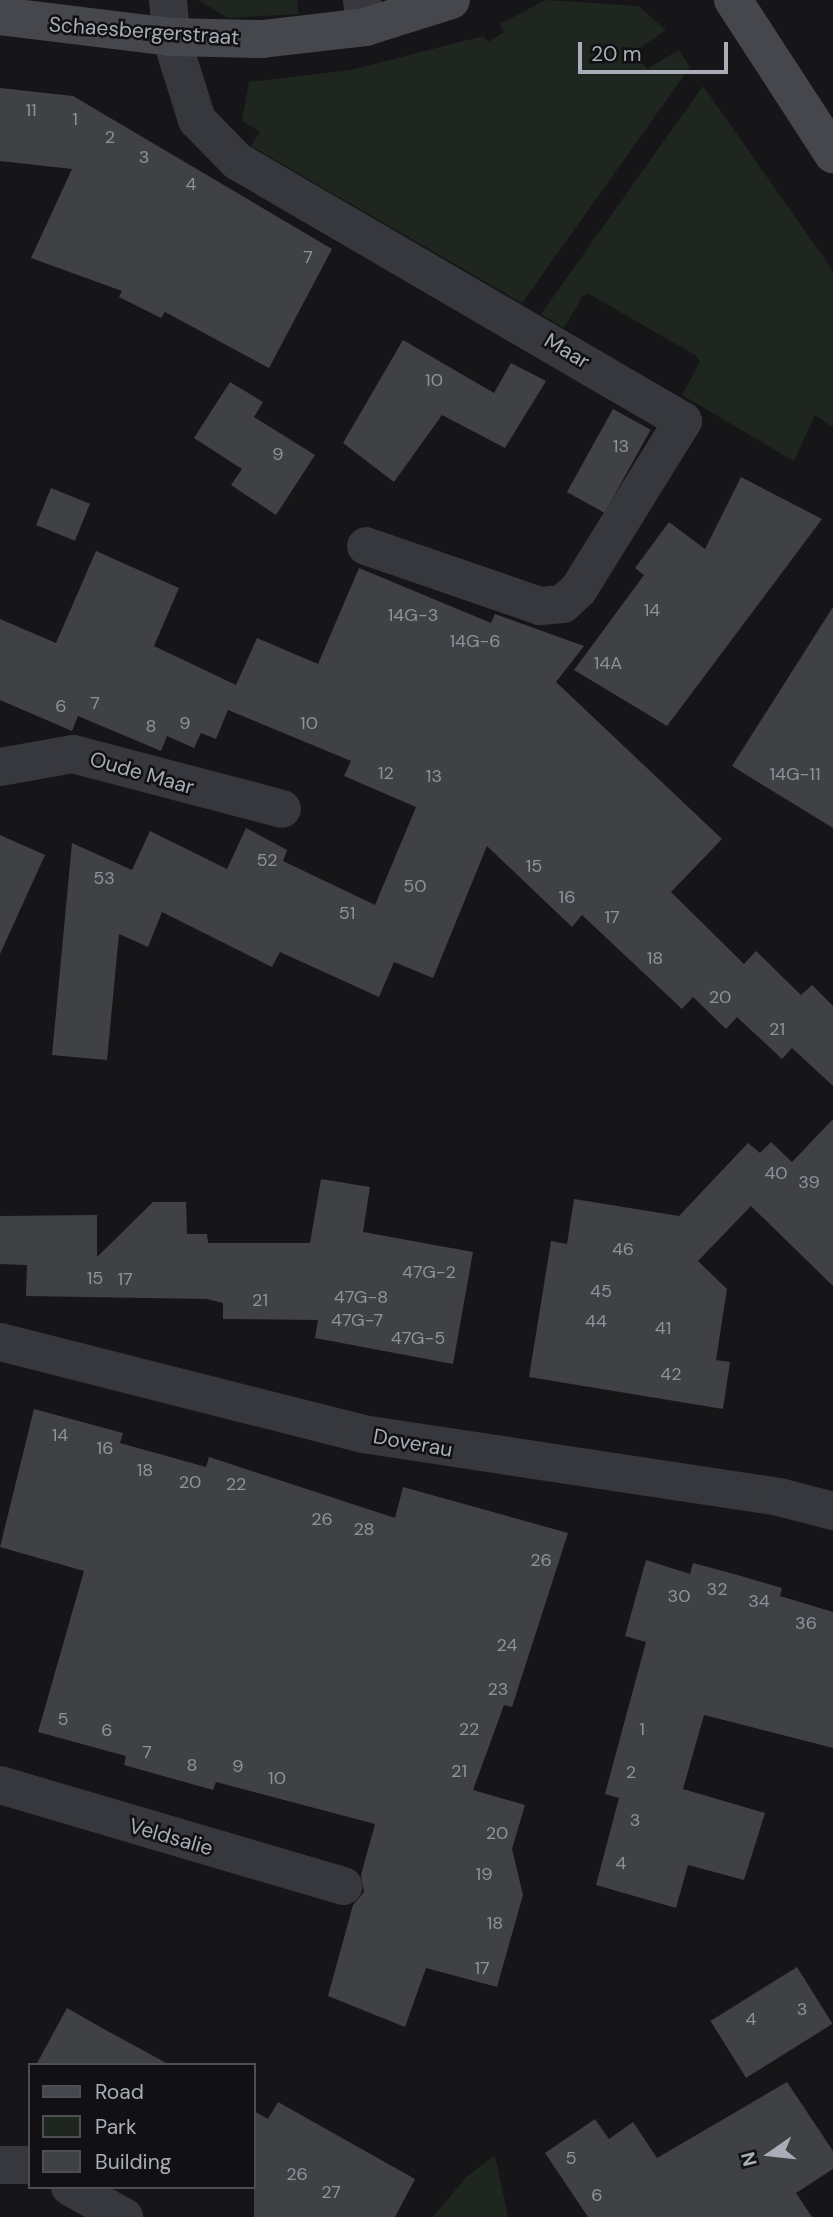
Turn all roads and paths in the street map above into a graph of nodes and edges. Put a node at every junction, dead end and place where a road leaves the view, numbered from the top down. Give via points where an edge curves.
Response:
1 (168, 0) edge
2 (451, 0) edge
3 (733, 0) edge
4 (363, 14) edge
5 (0, 16) edge
6 (171, 37) junction
7 (833, 154) edge
8 (366, 546) dead end
9 (0, 767) edge
10 (282, 809) dead end
11 (0, 1342) edge
12 (833, 1511) edge
13 (0, 1784) edge
14 (343, 1886) dead end
15 (0, 2165) edge
16 (28, 2165) edge
17 (74, 2189) edge
18 (124, 2217) edge

1 - 6 street, Maar
2 - 4 street, Schaesbergerstraat
3 - 7 street
4 - 6 street, Schaesbergerstraat via 262,39
5 - 6 street, Schaesbergerstraat
6 - 8 street, Maar via 197,120 237,161 683,422 579,589 563,604 540,606
9 - 10 street, Oude Maar via 73,754
11 - 12 street, Doverau via 363,1434 752,1493
13 - 14 street, Veldsalie
15 - 16 street
17 - 18 street

